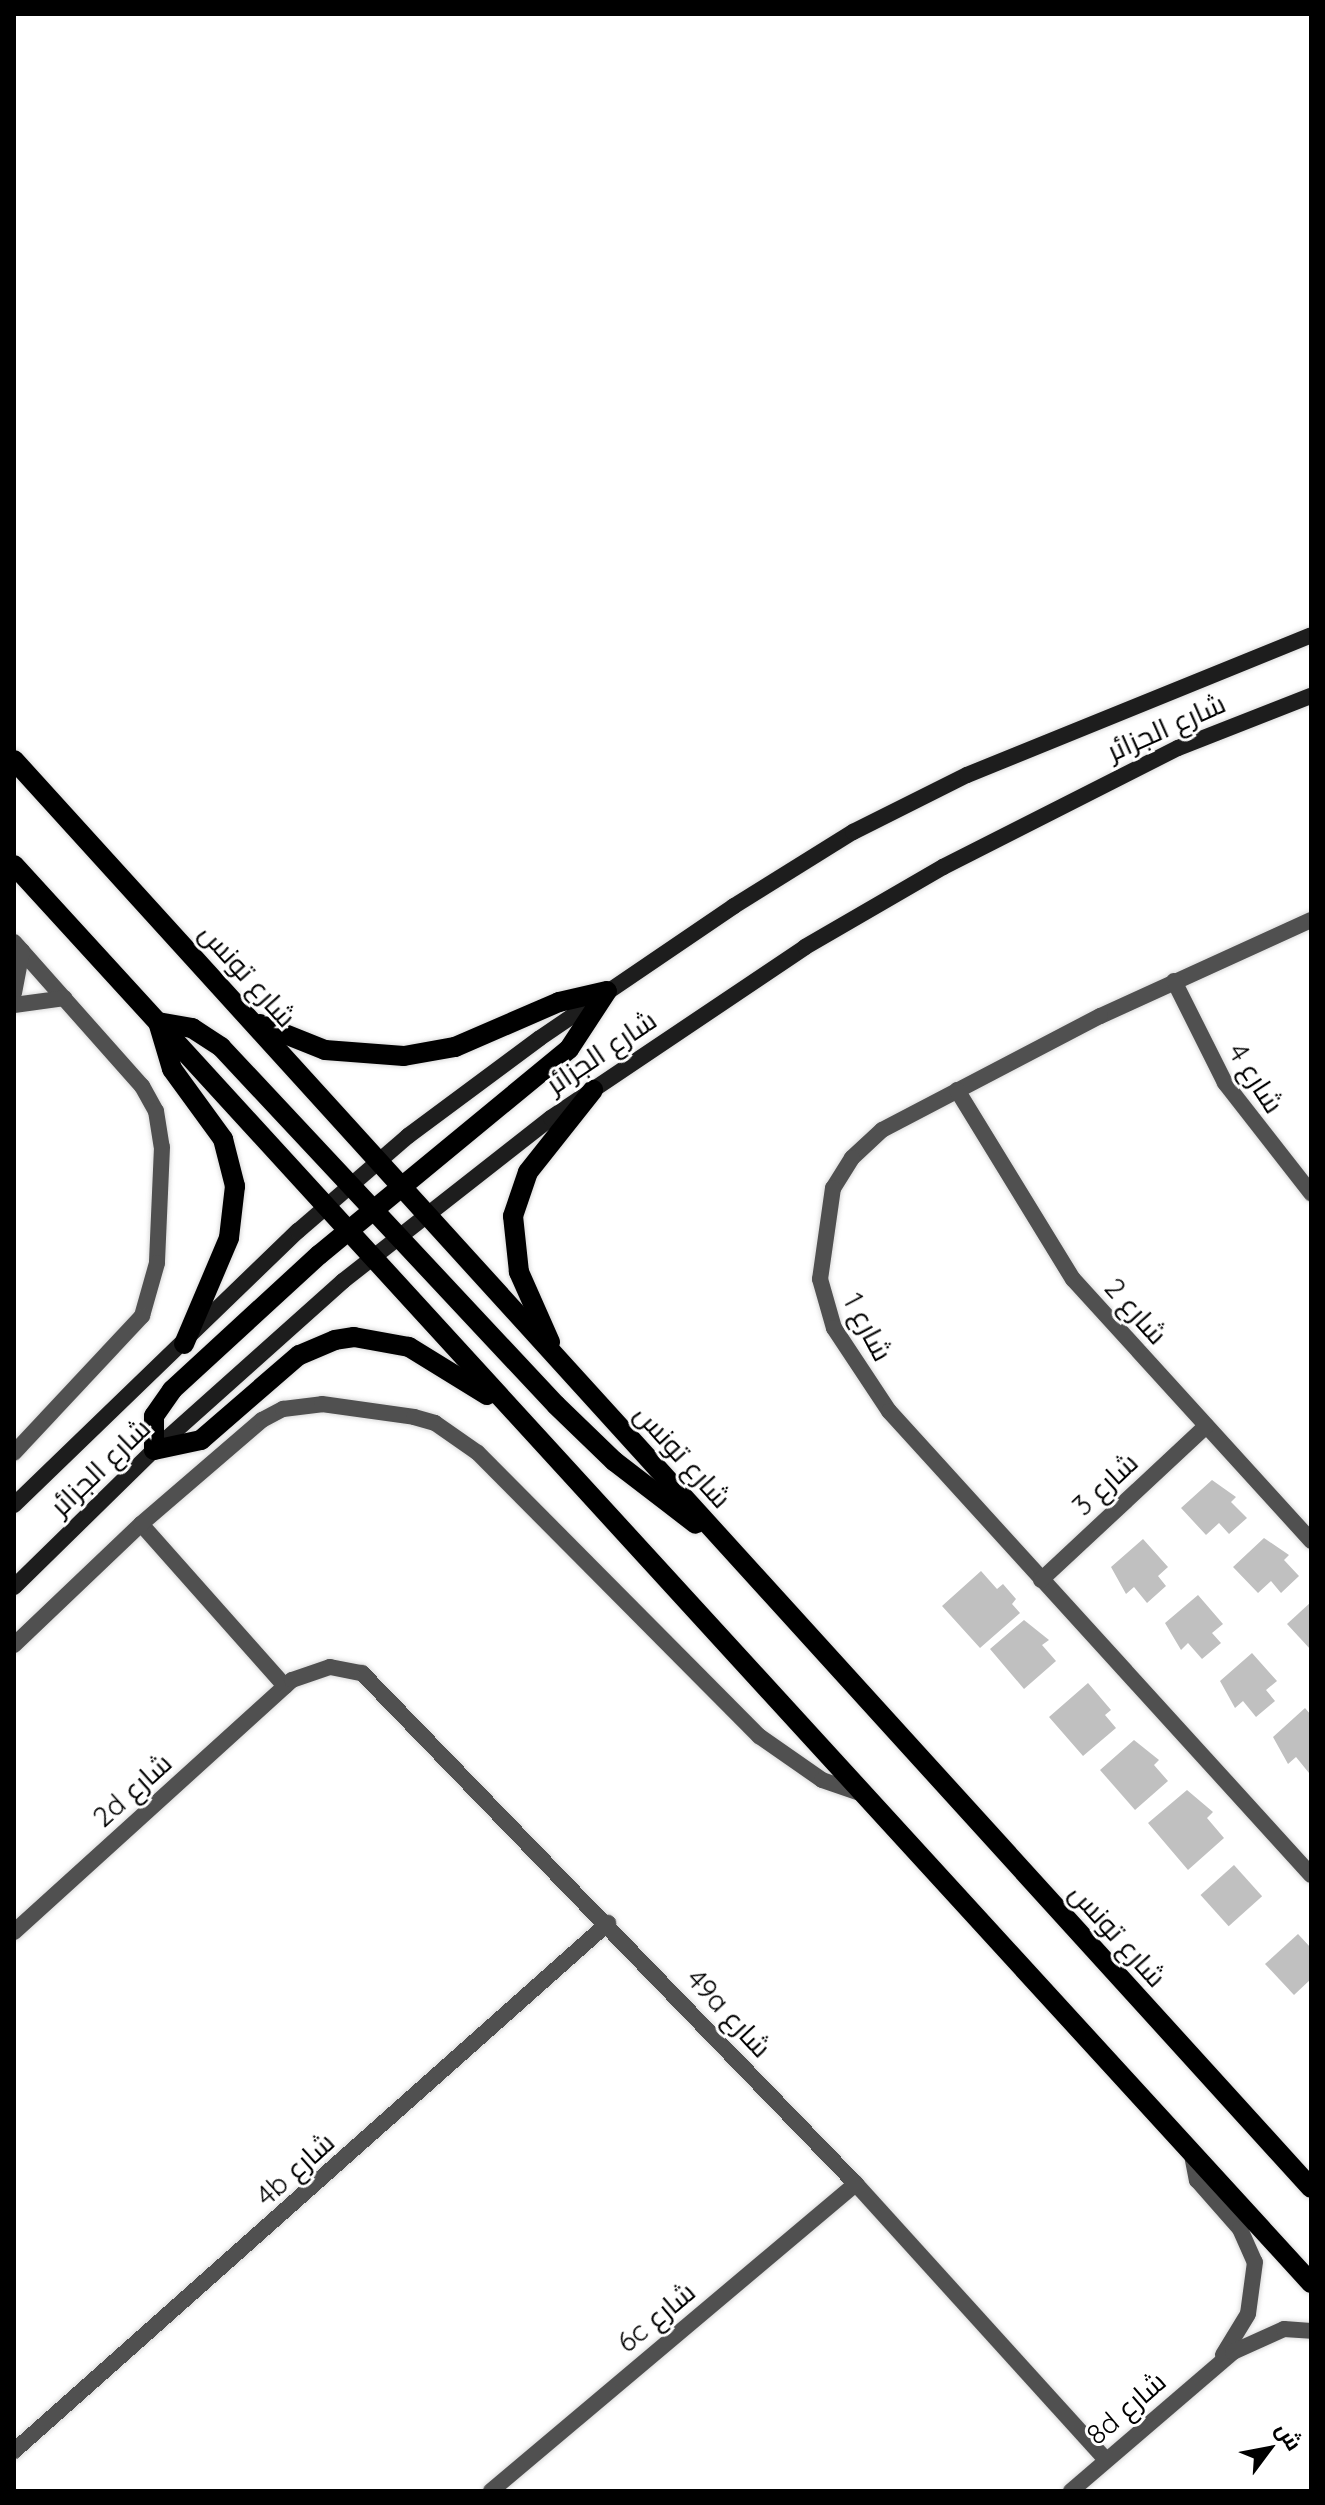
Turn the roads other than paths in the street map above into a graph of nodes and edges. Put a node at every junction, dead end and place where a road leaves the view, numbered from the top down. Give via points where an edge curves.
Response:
1 (1311, 635) edge
2 (1311, 696) edge
3 (14, 760) edge
4 (14, 865) edge
5 (1311, 920) edge
6 (18, 947) edge
7 (1174, 981) junction
8 (607, 991) junction
9 (14, 993) edge
10 (65, 998) junction
11 (14, 1005) edge
12 (249, 1018) junction
13 (158, 1022) junction
14 (593, 1090) junction
15 (957, 1090) junction
16 (379, 1161) junction
17 (349, 1186) junction
18 (402, 1187) junction
19 (1311, 1193) edge
20 (324, 1206) junction
21 (372, 1211) junction
22 (425, 1212) junction
23 (347, 1231) junction
24 (396, 1236) junction
25 (371, 1257) junction
26 (184, 1344) junction
27 (559, 1360) junction
28 (514, 1413) junction
29 (1206, 1426) junction
30 (154, 1450) junction
31 (14, 1453) edge
32 (14, 1505) edge
33 (141, 1524) junction
34 (1311, 1541) edge
35 (723, 1542) junction
36 (1041, 1580) junction
37 (14, 1587) edge
38 (14, 1645) edge
39 (285, 1686) junction
40 (863, 1794) junction
41 (1311, 1875) edge
42 (608, 1923) junction
43 (14, 1932) edge
44 (1191, 2150) junction
45 (856, 2184) junction
46 (1311, 2188) edge
47 (1311, 2283) edge
48 (1311, 2331) edge
49 (1216, 2365) junction
50 (14, 2451) edge
51 (1105, 2459) junction
52 (491, 2491) edge
53 (1071, 2491) edge

1 - 8 main road, شارع الجزائر via 1141,700 915,800 793,868
2 - 14 main road, شارع الجزائر via 1178,748 943,867 805,947
3 - 12 main road, شارع تونس
4 - 13 main road
5 - 7 street, شارع 1
6 - 9 street
6 - 10 street
7 - 15 street, شارع 1
7 - 19 street, شارع 4 via 1225,1083
8 - 12 main road via 559,1002 455,1047 404,1056 325,1050
8 - 16 main road, شارع الجزائر
8 - 18 main road via 569,1049
10 - 11 street
10 - 31 street via 142,1086 156,1111 162,1147 156,1272 149,1299 130,1333
12 - 16 main road, شارع تونس
13 - 17 main road via 192,1028 221,1047
13 - 20 main road
13 - 26 main road via 172,1069 223,1139 235,1186 229,1238
14 - 22 main road, شارع الجزائر
14 - 27 main road via 528,1172 513,1216 519,1272
15 - 29 street, شارع 2 via 1073,1279
15 - 36 street, شارع 1 via 882,1130 841,1172 833,1188 821,1293 846,1348 889,1411
16 - 17 main road, شارع الجزائر
16 - 18 main road, شارع تونس
17 - 20 main road, شارع الجزائر
17 - 21 main road
18 - 21 main road
18 - 22 main road, شارع تونس
20 - 23 main road
20 - 26 main road, شارع الجزائر
21 - 23 main road
21 - 24 main road
22 - 24 main road, شارع الجزائر
22 - 27 main road, شارع تونس
23 - 25 main road
23 - 30 main road via 162,1400 154,1416
24 - 25 main road, شارع الجزائر
24 - 35 main road via 584,1433 649,1490
25 - 28 main road
25 - 30 main road, شارع الجزائر
26 - 32 main road, شارع الجزائر
27 - 35 main road, شارع تونس
28 - 30 main road via 409,1347 354,1337 299,1355 201,1440
28 - 40 main road
29 - 34 street, شارع 2
29 - 36 street, شارع 3
30 - 37 main road, شارع الجزائر
33 - 38 street
33 - 39 street
33 - 40 street via 239,1439 283,1409 322,1404 435,1423 478,1453 759,1736 822,1780
35 - 46 main road, شارع تونس
36 - 41 street, شارع 1
39 - 42 street, 49a شارع via 330,1667 372,1679
39 - 43 street, 2d شارع
40 - 44 main road
42 - 45 street, 49a شارع
42 - 50 street, 4b شارع
44 - 47 main road
44 - 49 street, 8d شارع via 1197,2180 1240,2229 1255,2262 1248,2314
45 - 51 street, 49a شارع
45 - 52 street, 6c شارع
48 - 49 street, 8d شارع via 1284,2329 1257,2338
49 - 51 street, 8d شارع
51 - 53 street, 8d شارع

